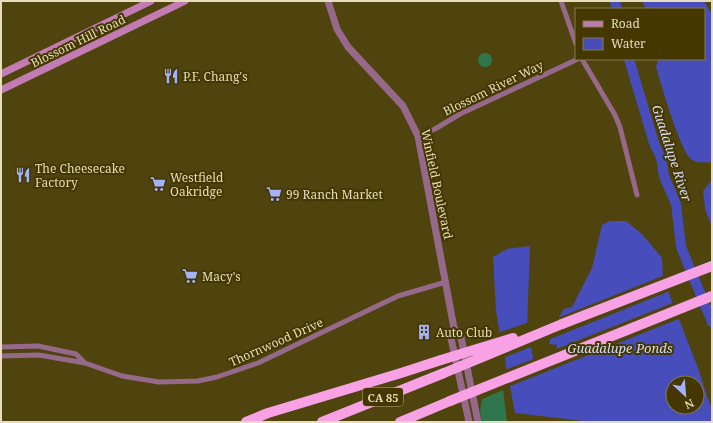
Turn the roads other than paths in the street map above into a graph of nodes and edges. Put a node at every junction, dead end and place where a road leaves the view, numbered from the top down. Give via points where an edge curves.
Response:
1 (151, 1) edge
2 (185, 1) edge
3 (328, 1) edge
4 (561, 1) edge
5 (575, 41) edge
6 (576, 60) edge
7 (583, 60) edge
8 (1, 74) edge
9 (1, 90) edge
10 (418, 136) junction
11 (637, 195) dead end
12 (712, 266) edge
13 (446, 282) junction
14 (712, 296) edge
15 (562, 324) junction
16 (454, 328) junction
17 (1, 347) edge
18 (1, 356) edge
19 (85, 363) junction
20 (246, 422) edge
21 (322, 422) edge
22 (400, 422) edge
23 (469, 422) edge
24 (478, 422) edge

1 - 8 main road, Blossom Hill Road
2 - 9 main road, Blossom Hill Road
3 - 10 street, Winfield Boulevard via 337,29 348,47 400,102
4 - 5 street
6 - 10 street, Blossom River Way
7 - 11 street via 617,121
10 - 13 street, Winfield Boulevard
12 - 15 highway, CA 85
13 - 16 street, Winfield Boulevard
13 - 19 street, Thornwood Drive via 398,296 258,363 217,378 159,382 122,376
14 - 22 highway, CA 85, bridge
15 - 20 highway, bridge via 268,413
15 - 21 highway, CA 85, bridge
16 - 23 street, Winfield Boulevard via 451,338
16 - 24 street, Winfield Boulevard via 461,337
17 - 19 street, Thornwood Drive via 38,346 76,354
18 - 19 street, Thornwood Drive via 39,355

